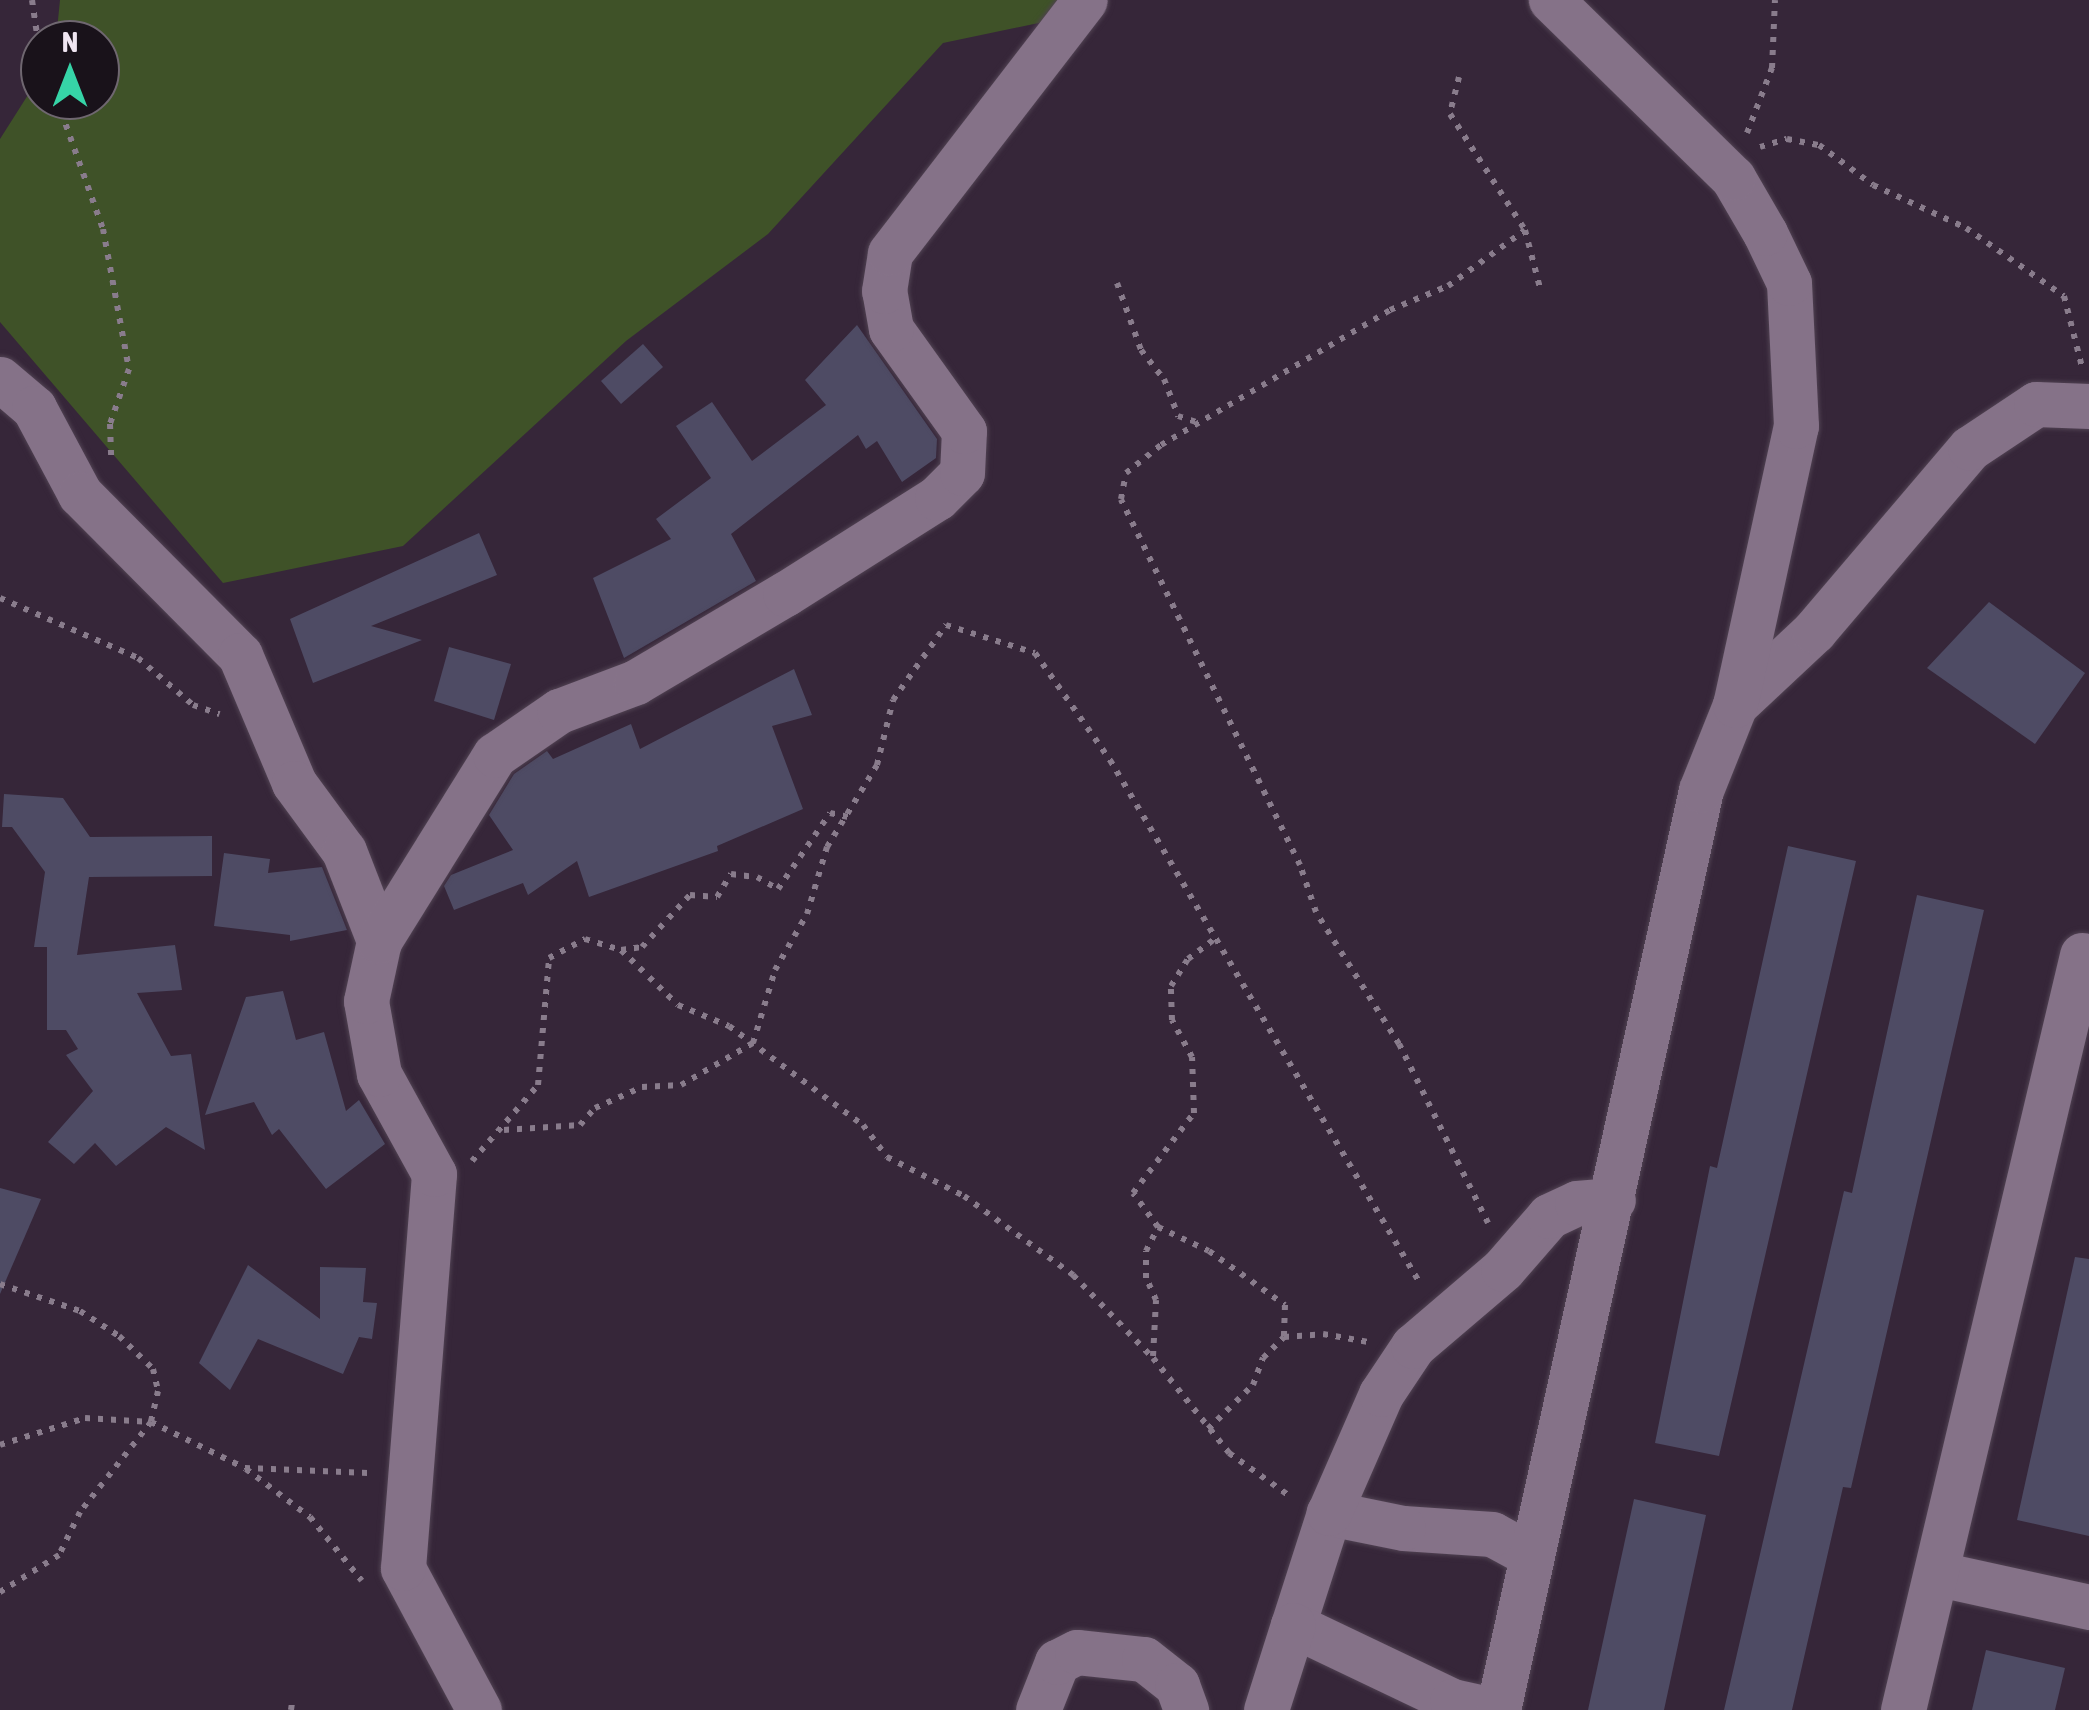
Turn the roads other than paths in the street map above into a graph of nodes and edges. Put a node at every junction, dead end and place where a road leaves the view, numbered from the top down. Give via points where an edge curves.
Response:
1 (1085, 0) edge
2 (1551, 0) edge
3 (0, 379) edge
4 (2087, 395) edge
5 (1734, 705) junction
6 (378, 942) junction
7 (2082, 954) dead end
8 (1612, 1200) junction
9 (1329, 1512) junction
10 (1530, 1554) junction
11 (1939, 1574) junction
12 (2089, 1606) edge
13 (1292, 1625) junction
14 (480, 1710) edge
15 (1038, 1710) edge
16 (1186, 1710) edge
17 (1266, 1710) edge
18 (1495, 1710) edge
19 (1903, 1710) edge

1 - 6 street via 890,254 884,291 892,329 964,431 962,473 937,498 786,594 636,682 559,711 495,756
2 - 5 street via 1732,167 1790,282 1796,426
3 - 6 street via 34,408 80,494 240,655 294,783 344,851
4 - 5 street via 2036,404 1970,448 1814,631
5 - 8 street via 1701,790
6 - 14 street via 366,1002 379,1074 434,1174 403,1568
7 - 11 street
8 - 9 street via 1577,1203 1549,1216 1407,1356 1381,1394
8 - 10 street
9 - 10 street via 1403,1528 1492,1534
9 - 13 street
10 - 18 street
11 - 12 street
11 - 19 street
13 - 17 street
13 - 18 street via 1452,1701
15 - 16 street via 1057,1662 1077,1652 1144,1659 1177,1685

